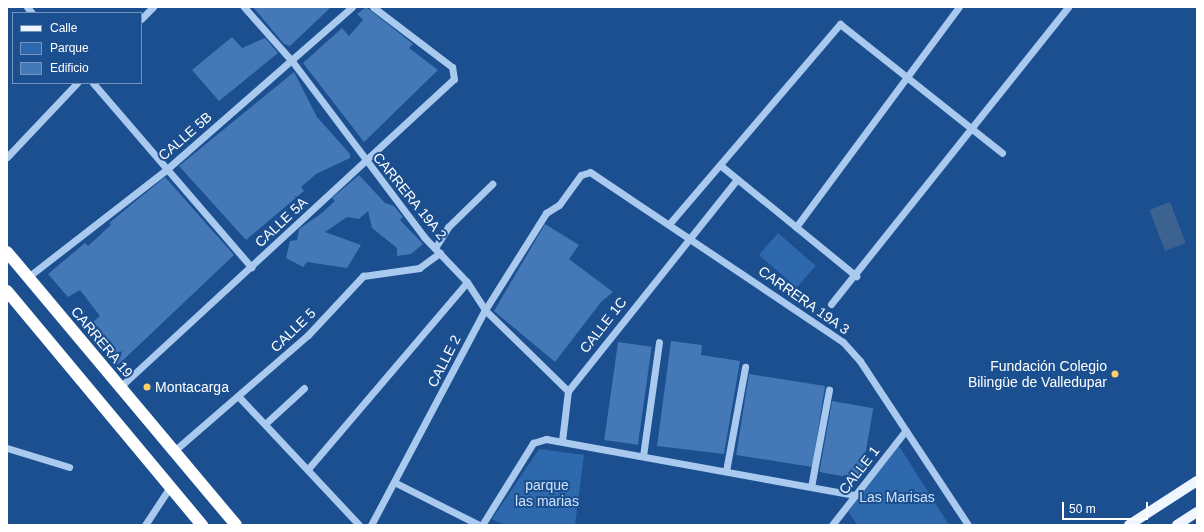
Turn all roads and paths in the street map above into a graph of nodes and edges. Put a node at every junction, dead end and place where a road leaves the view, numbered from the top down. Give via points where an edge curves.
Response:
1 (153, 7) edge
2 (244, 7) edge
3 (352, 7) edge
4 (373, 7) edge
5 (959, 7) edge
6 (1068, 7) edge
7 (142, 18) edge
8 (292, 61) junction
9 (908, 75) junction
10 (76, 84) edge
11 (94, 84) edge
12 (972, 129) junction
13 (1002, 153) dead end
14 (7, 157) edge
15 (366, 161) junction
16 (720, 165) junction
17 (167, 169) junction
18 (586, 172) joint
19 (737, 179) junction
20 (492, 184) dead end
21 (670, 223) junction
22 (796, 227) junction
23 (689, 236) junction
24 (437, 251) junction
25 (7, 252) edge
26 (251, 267) junction
27 (856, 276) junction
28 (28, 277) junction
29 (467, 282) junction
30 (7, 291) edge
31 (832, 304) dead end
32 (485, 310) junction
33 (659, 342) dead end
34 (746, 367) dead end
35 (120, 387) junction
36 (304, 388) dead end
37 (829, 390) dead end
38 (568, 391) junction
39 (239, 397) junction
40 (265, 424) junction
41 (906, 430) junction
42 (562, 441) junction
43 (7, 448) edge
44 (174, 451) junction
45 (642, 456) junction
46 (69, 467) dead end
47 (308, 468) junction
48 (726, 471) junction
49 (1197, 481) edge
50 (396, 483) junction
51 (170, 486) junction
52 (811, 487) junction
53 (855, 495) junction
54 (1197, 512) edge
55 (145, 525) edge
56 (202, 525) edge
57 (236, 525) edge
58 (359, 525) edge
59 (371, 525) edge
60 (479, 525) edge
61 (482, 525) edge
62 (832, 525) edge
63 (968, 525) edge
64 (1129, 525) edge
65 (1177, 525) edge

1 - 7 street
2 - 8 street, CARRERA 19A 2
3 - 8 street, CALLE 5B
4 - 15 street, CALLE 5A via 452,67 456,74
5 - 9 street
6 - 12 street
8 - 15 street, CARRERA 19A 2
8 - 17 street, CALLE 5B
9 - 12 street
9 - 16 street via 840,24
9 - 22 street
10 - 14 street
11 - 17 street
12 - 13 street
12 - 27 street
15 - 24 street, CARRERA 19A 2
15 - 26 street, CALLE 5A
16 - 19 street
16 - 21 street
17 - 26 street
17 - 28 street, CALLE 5B
18 - 21 street, CARRERA 19A 3
18 - 32 street, CALLE 2 via 559,205 546,213
19 - 22 street
19 - 23 street, CALLE 1C
20 - 24 street via 448,227
21 - 23 street, CARRERA 19A 3
22 - 27 street
23 - 38 street, CALLE 1C
23 - 41 street, CARRERA 19A 3 via 843,342 860,361
24 - 29 street, CARRERA 19A 2
24 - 39 street, CALLE 5 via 419,268 363,276 308,336
25 - 28 highway, CARRERA 19
26 - 35 street, CALLE 5A
27 - 31 street
28 - 35 highway, CARRERA 19
29 - 32 street, CARRERA 19A 2
29 - 47 street
30 - 51 highway
32 - 38 street, CARRERA 19A 2
32 - 50 street, CALLE 2
33 - 45 street
34 - 48 street
35 - 44 highway, CARRERA 19
36 - 40 street
37 - 52 street
38 - 42 street
39 - 40 street
39 - 44 street, CALLE 5
40 - 47 street
41 - 53 street, CALLE 1
41 - 63 street, CARRERA 19A 3
42 - 45 street
42 - 61 street via 546,439 533,443
43 - 46 street
44 - 57 highway, CARRERA 19
45 - 48 street
47 - 58 street
48 - 52 street
49 - 64 main road
50 - 59 street, CALLE 2
50 - 60 street
51 - 55 street
51 - 56 highway
52 - 53 street
53 - 62 street, CALLE 1
54 - 65 main road

